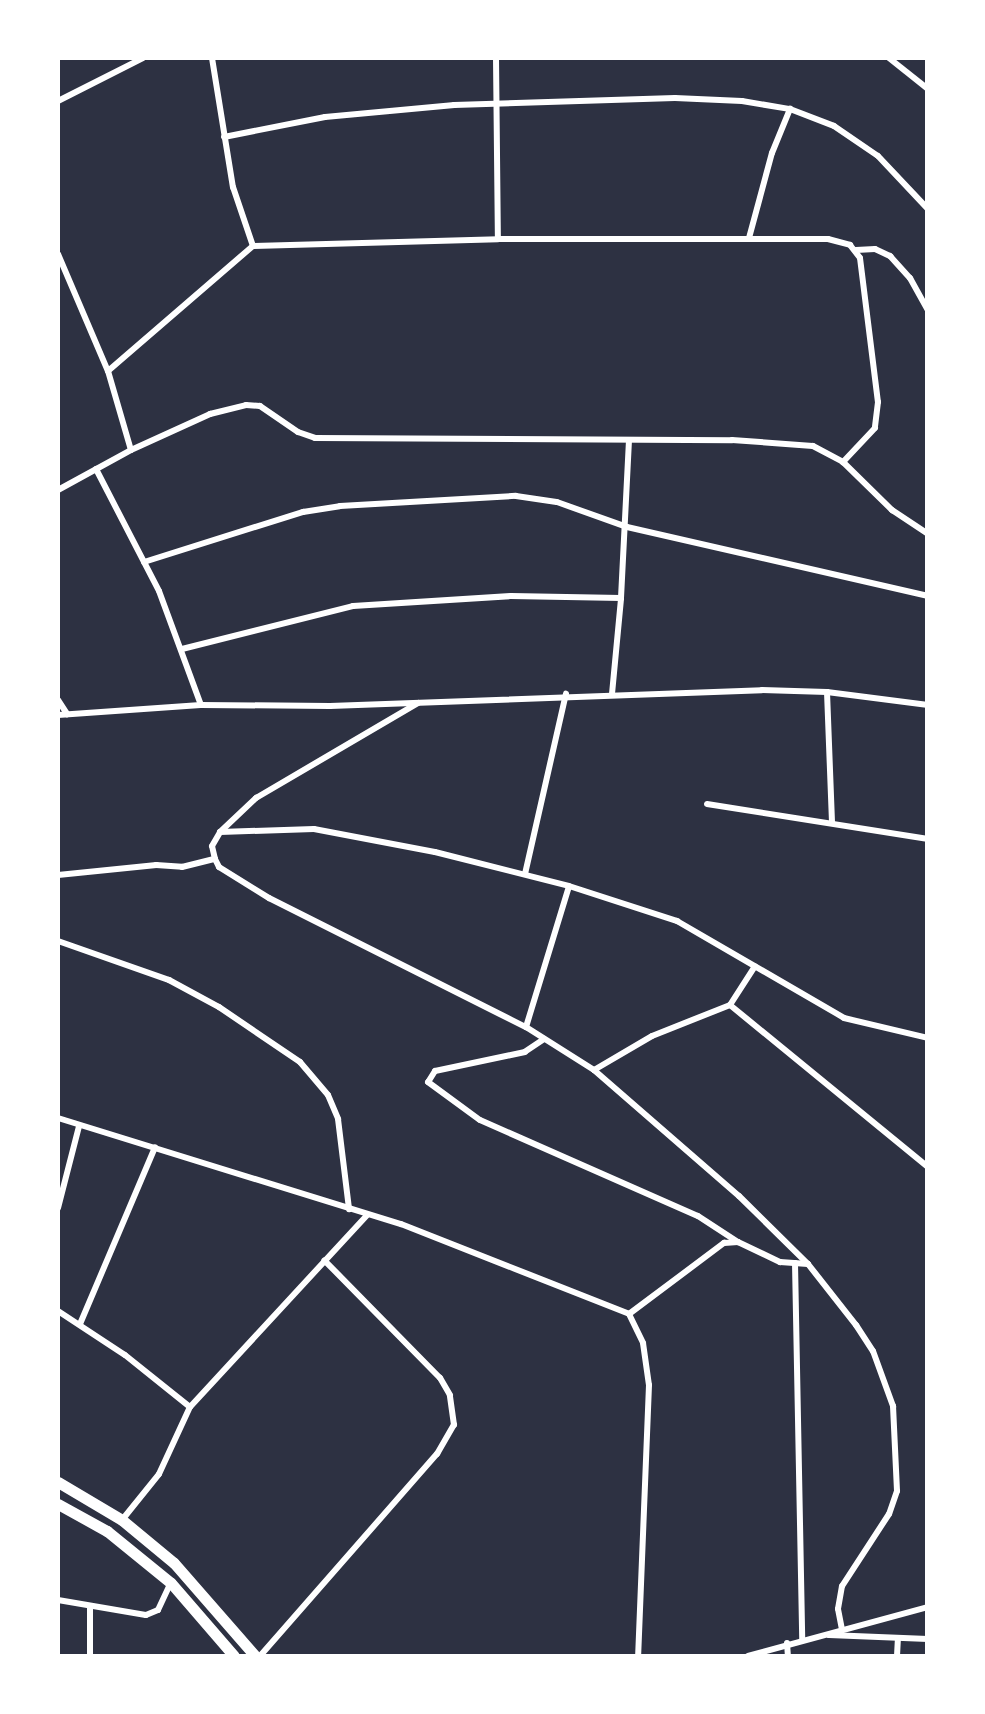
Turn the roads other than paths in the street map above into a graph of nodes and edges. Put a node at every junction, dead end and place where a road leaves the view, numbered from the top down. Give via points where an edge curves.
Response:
1 (143, 58) edge
2 (212, 58) edge
3 (496, 58) edge
4 (889, 58) edge
5 (928, 89) edge
6 (58, 101) edge
7 (498, 102) junction
8 (790, 110) junction
9 (224, 136) junction
10 (928, 209) edge
11 (749, 238) junction
12 (498, 239) junction
13 (253, 246) junction
14 (856, 250) junction
15 (58, 254) edge
16 (928, 310) edge
17 (108, 371) junction
18 (629, 440) junction
19 (131, 450) junction
20 (843, 462) junction
21 (96, 469) junction
22 (58, 490) edge
23 (627, 526) junction
24 (928, 534) edge
25 (144, 562) junction
26 (928, 596) edge
27 (622, 598) junction
28 (182, 648) junction
29 (826, 692) junction
30 (566, 694) junction
31 (612, 694) junction
32 (58, 700) edge
33 (419, 703) junction
34 (202, 705) junction
35 (928, 706) edge
36 (62, 715) edge
37 (707, 804) dead end
38 (832, 822) junction
39 (220, 832) junction
40 (928, 839) edge
41 (214, 859) junction
42 (525, 874) junction
43 (58, 875) edge
44 (569, 886) junction
45 (58, 941) edge
46 (755, 966) junction
47 (730, 1005) junction
48 (526, 1027) junction
49 (928, 1038) edge
50 (544, 1039) junction
51 (594, 1070) junction
52 (58, 1118) edge
53 (79, 1126) junction
54 (155, 1146) junction
55 (928, 1167) edge
56 (58, 1208) edge
57 (349, 1209) junction
58 (367, 1215) junction
59 (738, 1242) junction
60 (324, 1260) junction
61 (795, 1263) junction
62 (808, 1264) junction
63 (58, 1311) edge
64 (628, 1314) junction
65 (80, 1324) junction
66 (190, 1407) junction
67 (58, 1482) edge
68 (58, 1504) edge
69 (122, 1520) junction
70 (171, 1583) junction
71 (58, 1600) edge
72 (90, 1606) junction
73 (928, 1606) edge
74 (842, 1628) junction
75 (820, 1635) junction
76 (802, 1639) junction
77 (898, 1639) junction
78 (928, 1640) edge
79 (788, 1643) junction
80 (90, 1656) edge
81 (234, 1656) edge
82 (258, 1656) edge
83 (638, 1656) edge
84 (748, 1656) edge
85 (788, 1656) edge
86 (897, 1656) edge

1 - 6 street
2 - 9 street
3 - 7 street
4 - 5 street
7 - 8 street via 705,98
7 - 9 street via 357,113
7 - 12 street
8 - 10 street via 854,137
8 - 11 street
9 - 13 street
11 - 12 street
11 - 14 street via 828,239
12 - 13 street
13 - 17 street
14 - 16 street via 890,256
14 - 20 street via 878,415 867,439
15 - 17 street
17 - 19 street
18 - 19 street via 315,438 246,404
18 - 20 street via 787,442
18 - 23 street
19 - 21 street
20 - 24 street
21 - 22 street
21 - 25 street
23 - 25 street via 536,498 387,502 302,512
23 - 26 street
23 - 27 street
25 - 28 street
27 - 28 street via 511,596 352,606
27 - 31 street
28 - 34 street
29 - 31 street
29 - 35 street
29 - 38 street
30 - 31 street
30 - 33 street
30 - 42 street
32 - 36 street
33 - 34 street
33 - 39 street via 277,784
34 - 36 street
37 - 38 street
38 - 40 street
39 - 41 street
39 - 42 street via 314,829
41 - 43 street
41 - 48 street via 269,898
42 - 44 street
44 - 46 street via 677,921
44 - 48 street
45 - 57 street via 169,980 300,1062 338,1119
46 - 47 street
46 - 49 street via 844,1018
47 - 51 street via 652,1036
47 - 55 street
48 - 50 street
50 - 51 street
50 - 59 street via 516,1055 435,1071 428,1082 480,1120 698,1216
51 - 62 street
52 - 53 street
53 - 54 street
53 - 56 street
54 - 57 street
54 - 65 street
57 - 58 street
58 - 60 street
58 - 64 street
59 - 61 street
59 - 64 street via 712,1248
60 - 66 street
60 - 82 street via 440,1378 454,1425 437,1454
61 - 62 street
61 - 76 street
62 - 74 street via 873,1351 892,1406 898,1452 898,1491 838,1598
63 - 65 street
64 - 83 street via 643,1343 649,1385
65 - 66 street
66 - 69 street via 166,1462
67 - 69 main road
68 - 70 main road via 107,1531
69 - 82 main road via 174,1563
70 - 72 street via 153,1613
70 - 81 main road
71 - 72 street
72 - 80 street
73 - 74 street
74 - 75 street
75 - 76 street
75 - 77 street
76 - 79 street
77 - 78 street
77 - 86 street
79 - 84 street
79 - 85 street

